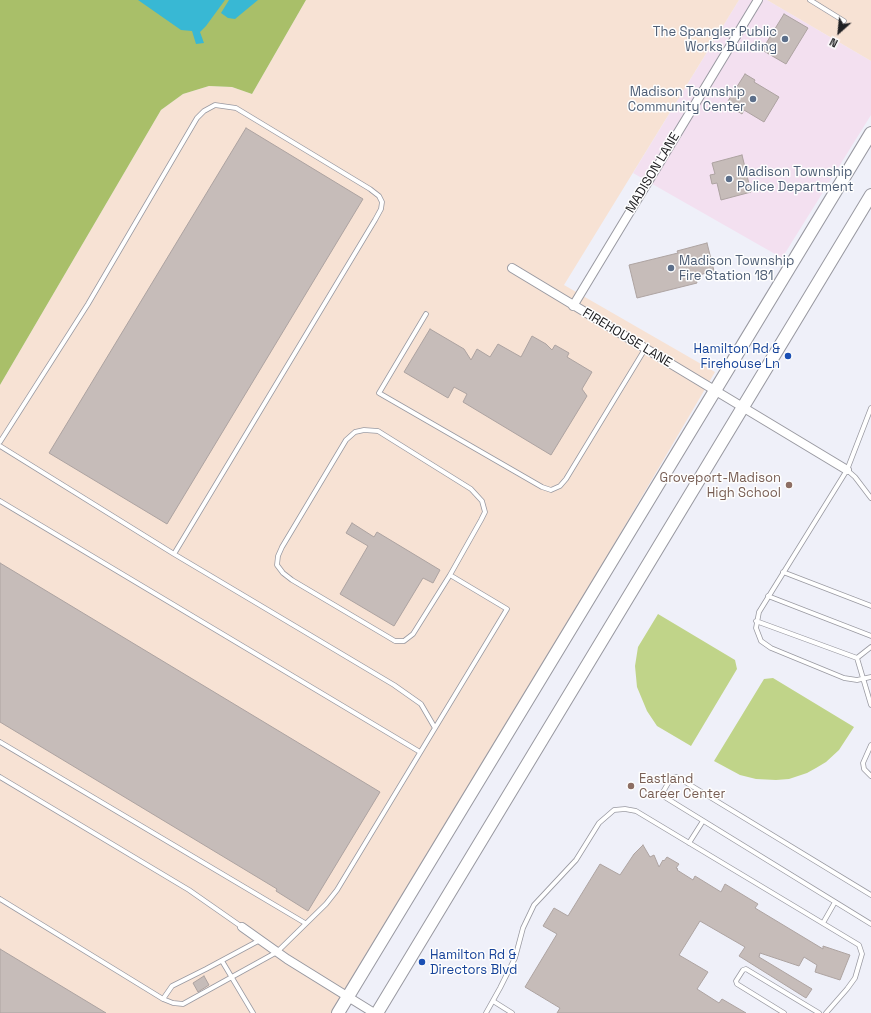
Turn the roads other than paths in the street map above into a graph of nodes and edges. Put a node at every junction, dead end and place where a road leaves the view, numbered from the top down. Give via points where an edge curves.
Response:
1 (758, 0) edge
2 (810, 0) edge
3 (844, 21) dead end
4 (871, 132) edge
5 (871, 196) edge
6 (512, 268) dead end
7 (573, 306) junction
8 (426, 314) dead end
9 (645, 349) junction
10 (716, 391) junction
11 (743, 407) junction
12 (871, 408) edge
13 (0, 442) edge
14 (0, 446) edge
15 (847, 470) junction
16 (871, 498) edge
17 (0, 501) edge
18 (174, 554) junction
19 (783, 572) junction
20 (450, 575) junction
21 (768, 596) junction
22 (871, 606) edge
23 (756, 621) junction
24 (871, 636) edge
25 (871, 647) edge
26 (857, 658) junction
27 (871, 677) edge
28 (863, 679) junction
29 (871, 705) edge
30 (435, 728) junction
31 (0, 742) edge
32 (871, 745) edge
33 (420, 752) junction
34 (871, 776) edge
35 (0, 777) edge
36 (702, 821) junction
37 (689, 843) junction
38 (871, 895) edge
39 (0, 900) edge
40 (835, 902) junction
41 (305, 923) junction
42 (823, 923) junction
43 (871, 924) edge
44 (242, 927) joint
45 (261, 940) junction
46 (277, 952) junction
47 (222, 961) junction
48 (232, 977) junction
49 (348, 997) junction
50 (163, 999) junction
51 (493, 1001) junction
52 (253, 1013) edge
53 (338, 1013) edge
54 (376, 1013) edge
55 (486, 1013) edge
56 (512, 1013) edge
57 (784, 1013) edge
58 (819, 1013) edge
59 (826, 1013) edge

1 - 7 street, MADISON LANE
2 - 3 lane
4 - 10 main road
5 - 11 main road
6 - 7 street, FIREHOUSE LANE
7 - 9 street, FIREHOUSE LANE
8 - 9 lane via 379,392 551,490 560,486 566,479
9 - 10 street, FIREHOUSE LANE
10 - 11 street, FIREHOUSE LANE
10 - 49 main road
11 - 15 street, FIREHOUSE LANE
11 - 54 main road
12 - 15 lane
13 - 18 lane via 88,304 197,118 204,111 215,105 236,108 370,189 382,202 376,220
14 - 18 lane
15 - 16 lane
15 - 19 lane
17 - 33 lane
18 - 30 lane via 422,704
19 - 21 lane
19 - 22 lane
20 - 20 lane via 413,634 404,641 395,641 292,580 277,565 282,548 346,440 355,432 364,430 378,431 471,488 482,501 485,512
20 - 30 lane via 507,609
21 - 23 lane
21 - 24 lane
23 - 26 lane
23 - 28 lane via 758,634 765,645 844,678
25 - 26 lane
26 - 28 lane
27 - 28 lane
28 - 29 lane
30 - 33 lane
31 - 41 lane
32 - 34 lane via 863,763 864,769
33 - 41 lane via 336,890 326,904
35 - 44 lane via 189,890
36 - 37 lane
36 - 38 lane via 663,796 671,778 677,777
36 - 40 lane
37 - 42 lane
37 - 51 lane via 636,811 614,810 599,823 576,860 534,905 523,928 515,958
39 - 50 lane
40 - 42 lane
40 - 43 lane
41 - 46 lane
42 - 59 lane via 856,943 862,954 855,978
44 - 45 street
45 - 46 street
45 - 47 lane
46 - 48 lane
46 - 49 street
47 - 48 lane
47 - 50 lane via 172,986
48 - 50 lane via 183,1004
48 - 52 lane
49 - 53 main road
49 - 54 street
51 - 55 lane
51 - 56 lane
57 - 58 lane via 737,984 736,981 743,970 746,969

